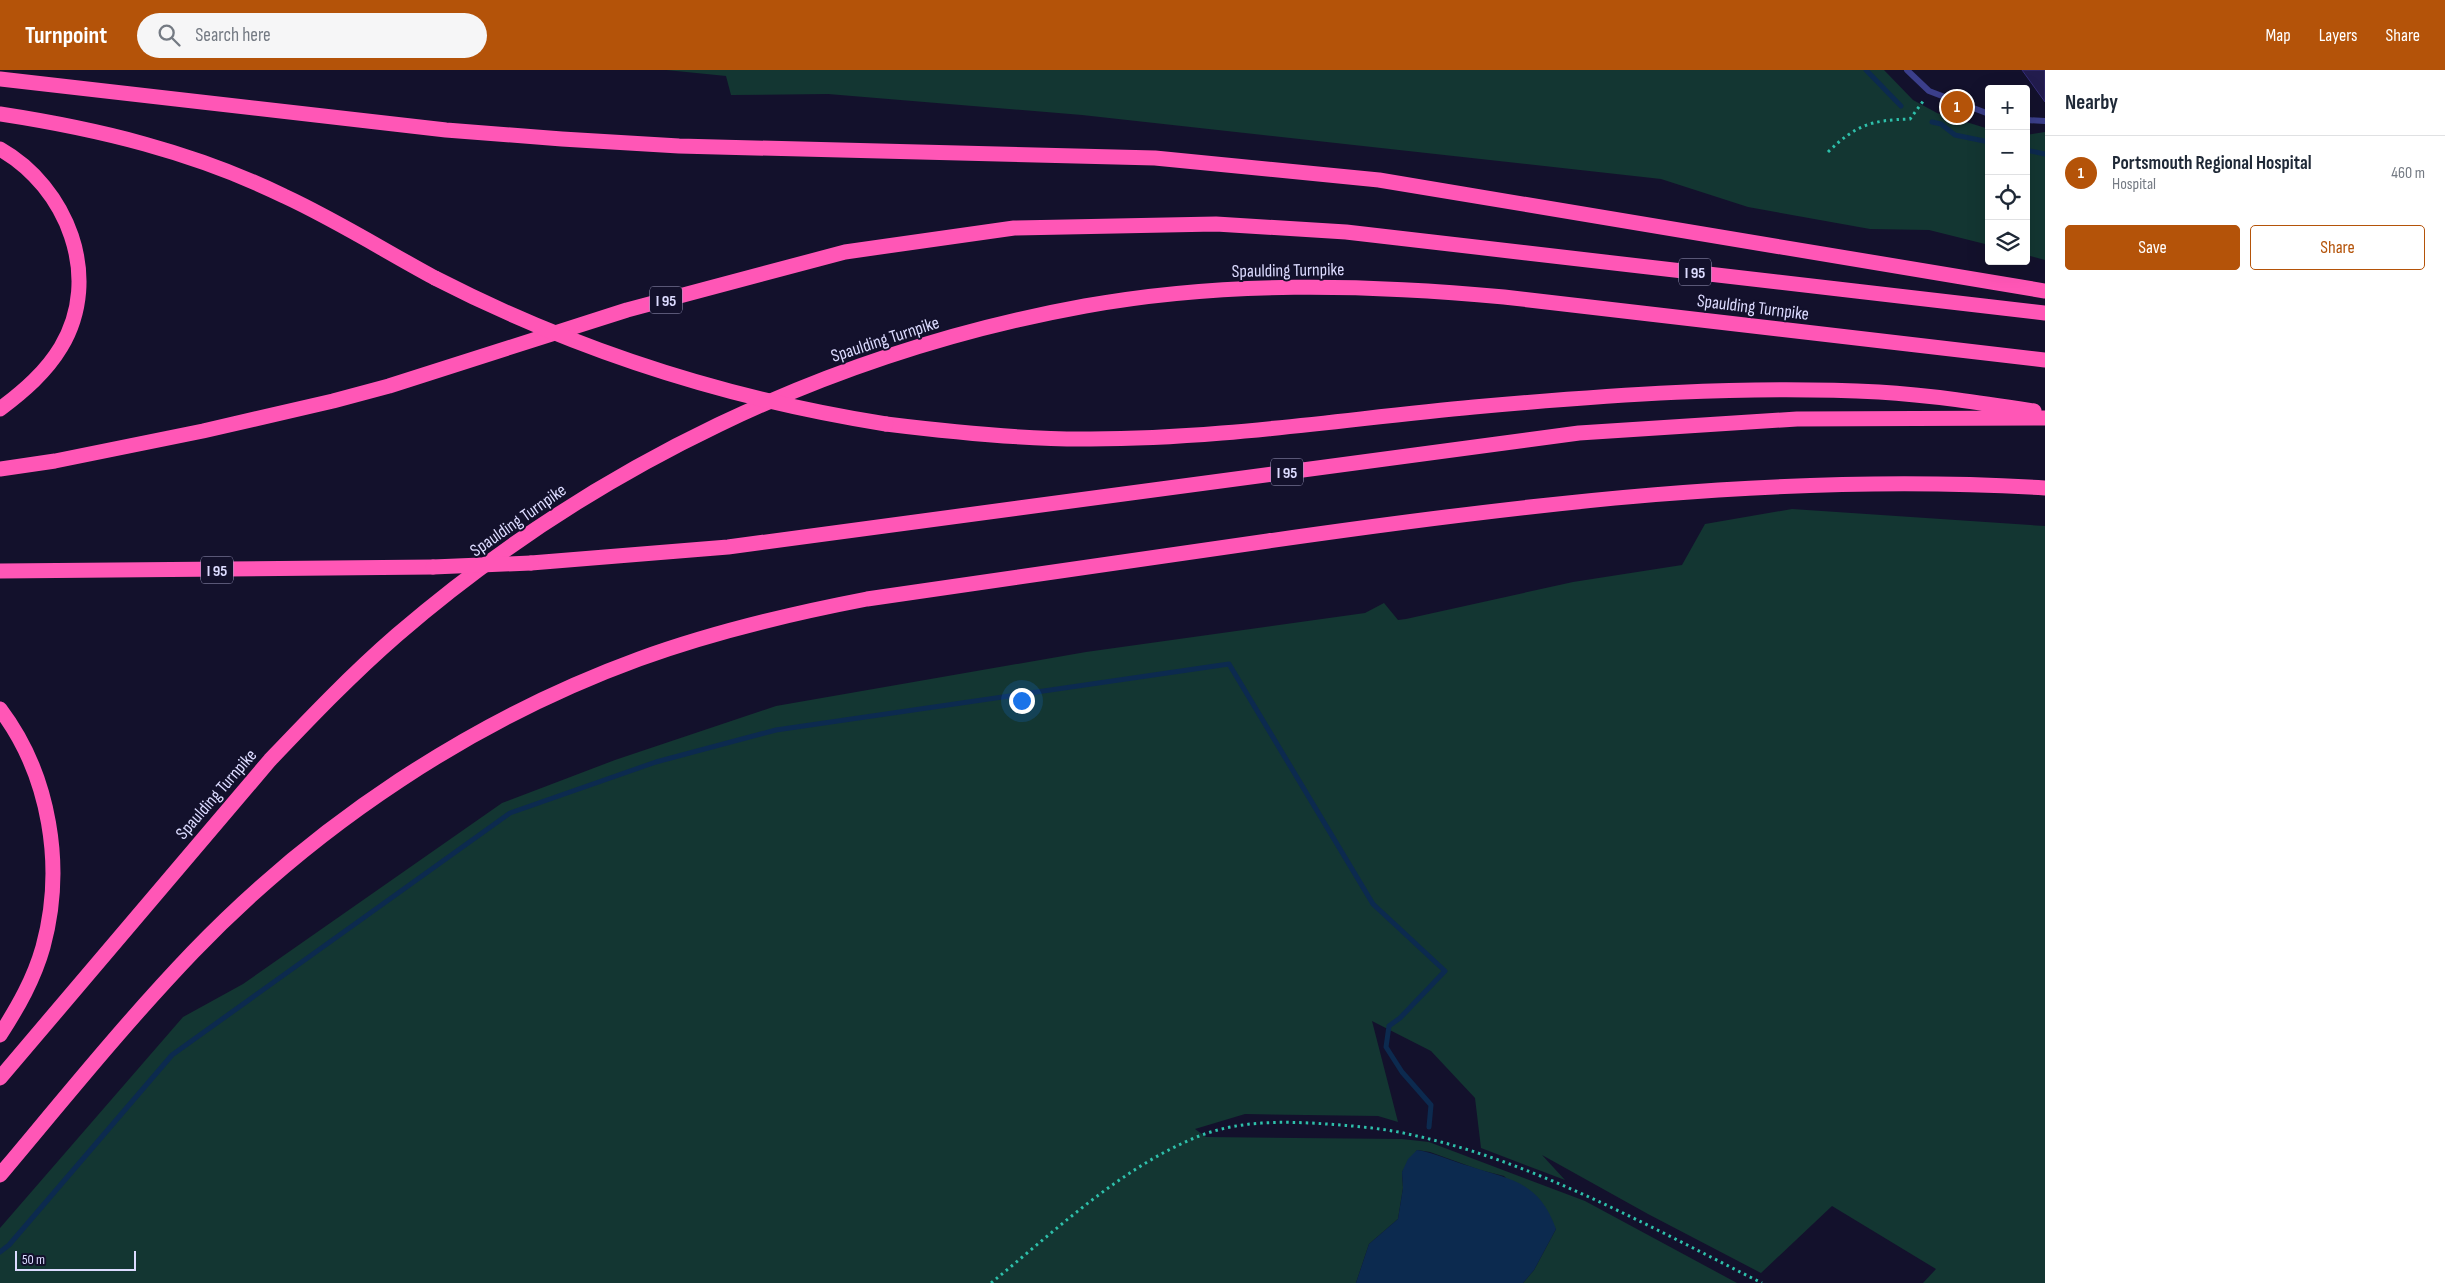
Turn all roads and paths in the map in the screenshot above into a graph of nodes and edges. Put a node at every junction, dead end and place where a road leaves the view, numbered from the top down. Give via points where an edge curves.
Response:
1 (1906, 70) edge
2 (0, 79) edge
3 (1929, 91) junction
4 (1985, 112) edge
5 (0, 114) edge
6 (2030, 120) edge
7 (2045, 120) edge
8 (0, 149) edge
9 (1828, 152) dead end
10 (2045, 291) edge
11 (2045, 313) edge
12 (2045, 360) edge
13 (0, 409) edge
14 (2045, 413) edge
15 (2045, 418) edge
16 (0, 469) edge
17 (2045, 488) edge
18 (0, 571) edge
19 (0, 709) edge
20 (0, 1035) edge
21 (0, 1078) edge
22 (0, 1175) edge
23 (991, 1283) edge
24 (1762, 1283) edge

1 - 3 lane
2 - 10 highway via 436,129 620,143 1155,158 1271,168 1379,180
3 - 4 lane
3 - 9 path via 1910,119 1869,122 1845,136
5 - 14 highway, bridge via 107,133 227,171 284,196 435,278 532,324 648,368 771,403 886,424 1020,436 1145,438 1592,398 1766,391 1880,392
6 - 7 lane
8 - 13 highway via 32,174 57,204 74,241 79,283 72,324 62,345 34,381
11 - 16 highway, I 95 via 1346,232 1206,224 1014,228 845,252 627,310 343,398 204,431
12 - 21 highway, Spaulding Turnpike via 1504,297 1444,291 1326,287 1206,292 1088,306 972,332 858,367 802,387 710,428 589,494 500,554 397,635 311,716 257,775
15 - 18 highway, I 95, bridge via 1796,419 1578,434 728,547 531,563 433,567
17 - 22 highway via 1787,485 1548,503 867,599 751,624 665,650 583,682 475,735 374,798 280,870 194,952 114,1040
19 - 20 highway via 17,735 37,779 49,826 53,875 42,947 25,992
23 - 24 path via 1113,1186 1156,1157 1193,1138 1225,1128 1297,1122 1408,1133 1496,1160 1588,1196

